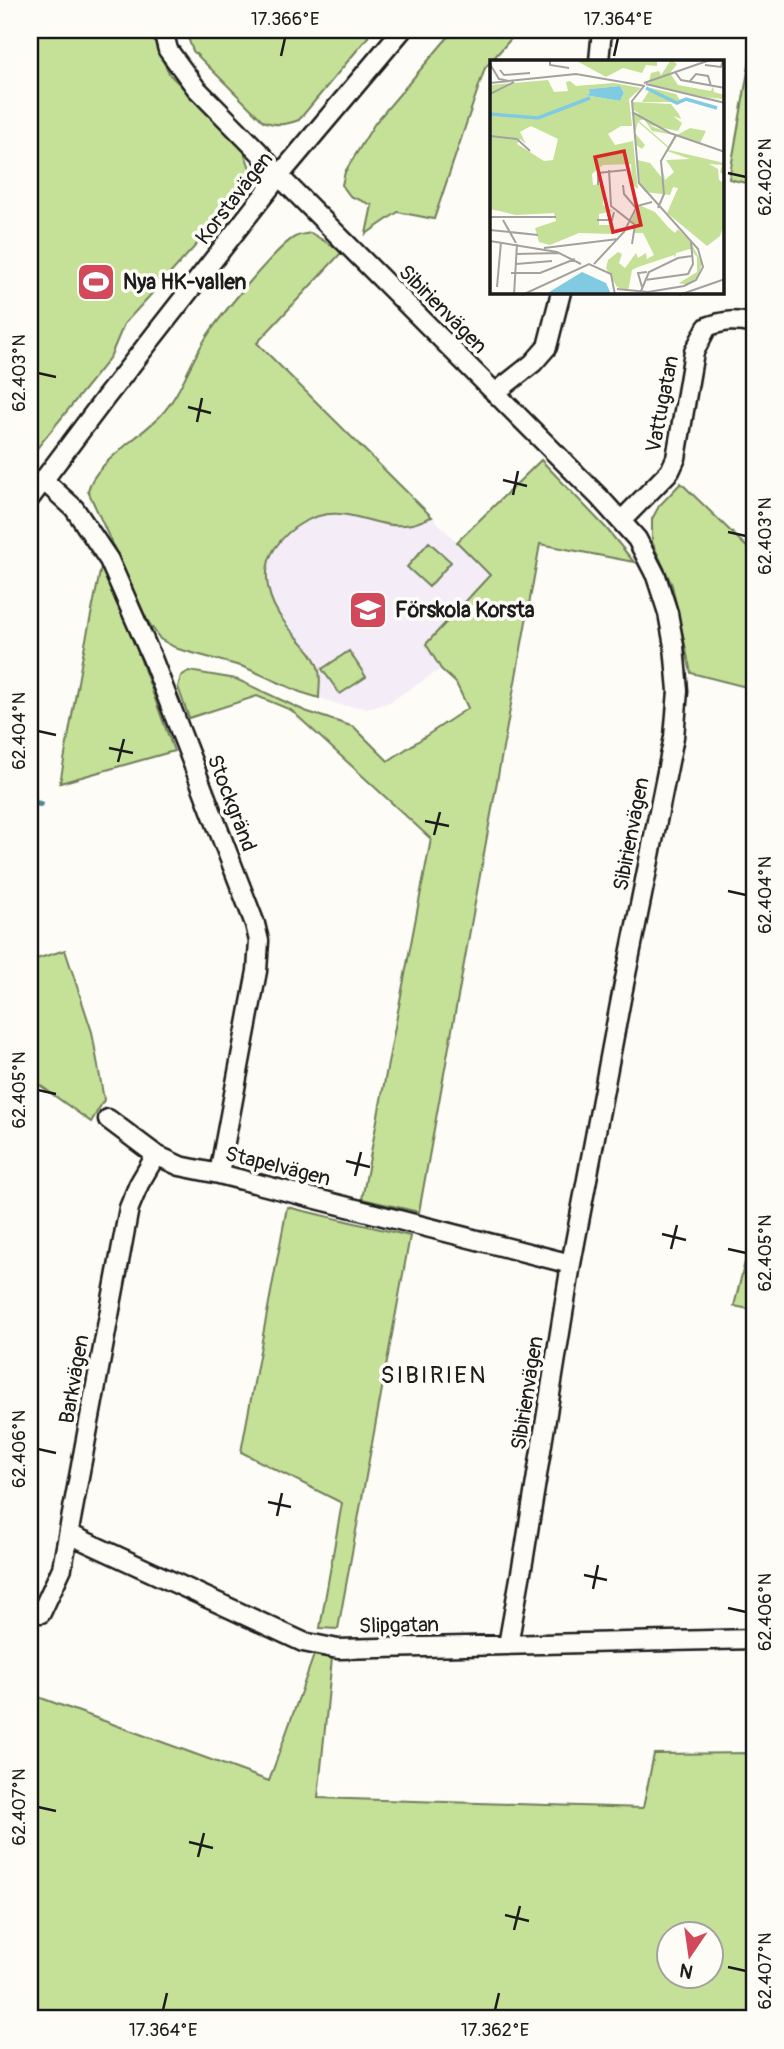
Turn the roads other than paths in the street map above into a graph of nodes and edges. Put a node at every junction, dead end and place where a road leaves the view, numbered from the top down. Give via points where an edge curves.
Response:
1 (163, 30) edge
2 (402, 30) edge
3 (602, 30) edge
4 (598, 60) edge
5 (279, 176) junction
6 (560, 294) edge
7 (754, 324) edge
8 (495, 393) junction
9 (43, 480) junction
10 (30, 498) edge
11 (621, 521) junction
12 (108, 1119) dead end
13 (156, 1155) junction
14 (219, 1174) junction
15 (571, 1264) junction
16 (69, 1534) junction
17 (41, 1613) dead end
18 (754, 1639) edge
19 (508, 1645) junction

1 - 5 street, Sibirienvägen via 167,50 195,88
2 - 5 street, Korstavägen
3 - 4 street
5 - 8 street, Sibirienvägen
5 - 9 street, Korstavägen
6 - 8 street via 547,347
7 - 11 street, Vattugatan via 722,320 707,327 694,352 676,458 670,471
8 - 11 street, Sibirienvägen
9 - 10 street, Korstavägen
9 - 14 street, Stockgränd via 74,508 109,560 255,924 257,971
11 - 15 street, Sibirienvägen via 637,539 656,576 668,613 678,691 674,737
12 - 13 street, Stapelvägen
13 - 14 street, Stapelvägen via 180,1166
13 - 16 street, Barkvägen via 129,1208
14 - 15 street, Stapelvägen
15 - 19 street, Sibirienvägen
16 - 17 street, Barkvägen via 62,1568
16 - 19 street, Slipgatan via 303,1642 338,1649
18 - 19 street, Slipgatan

